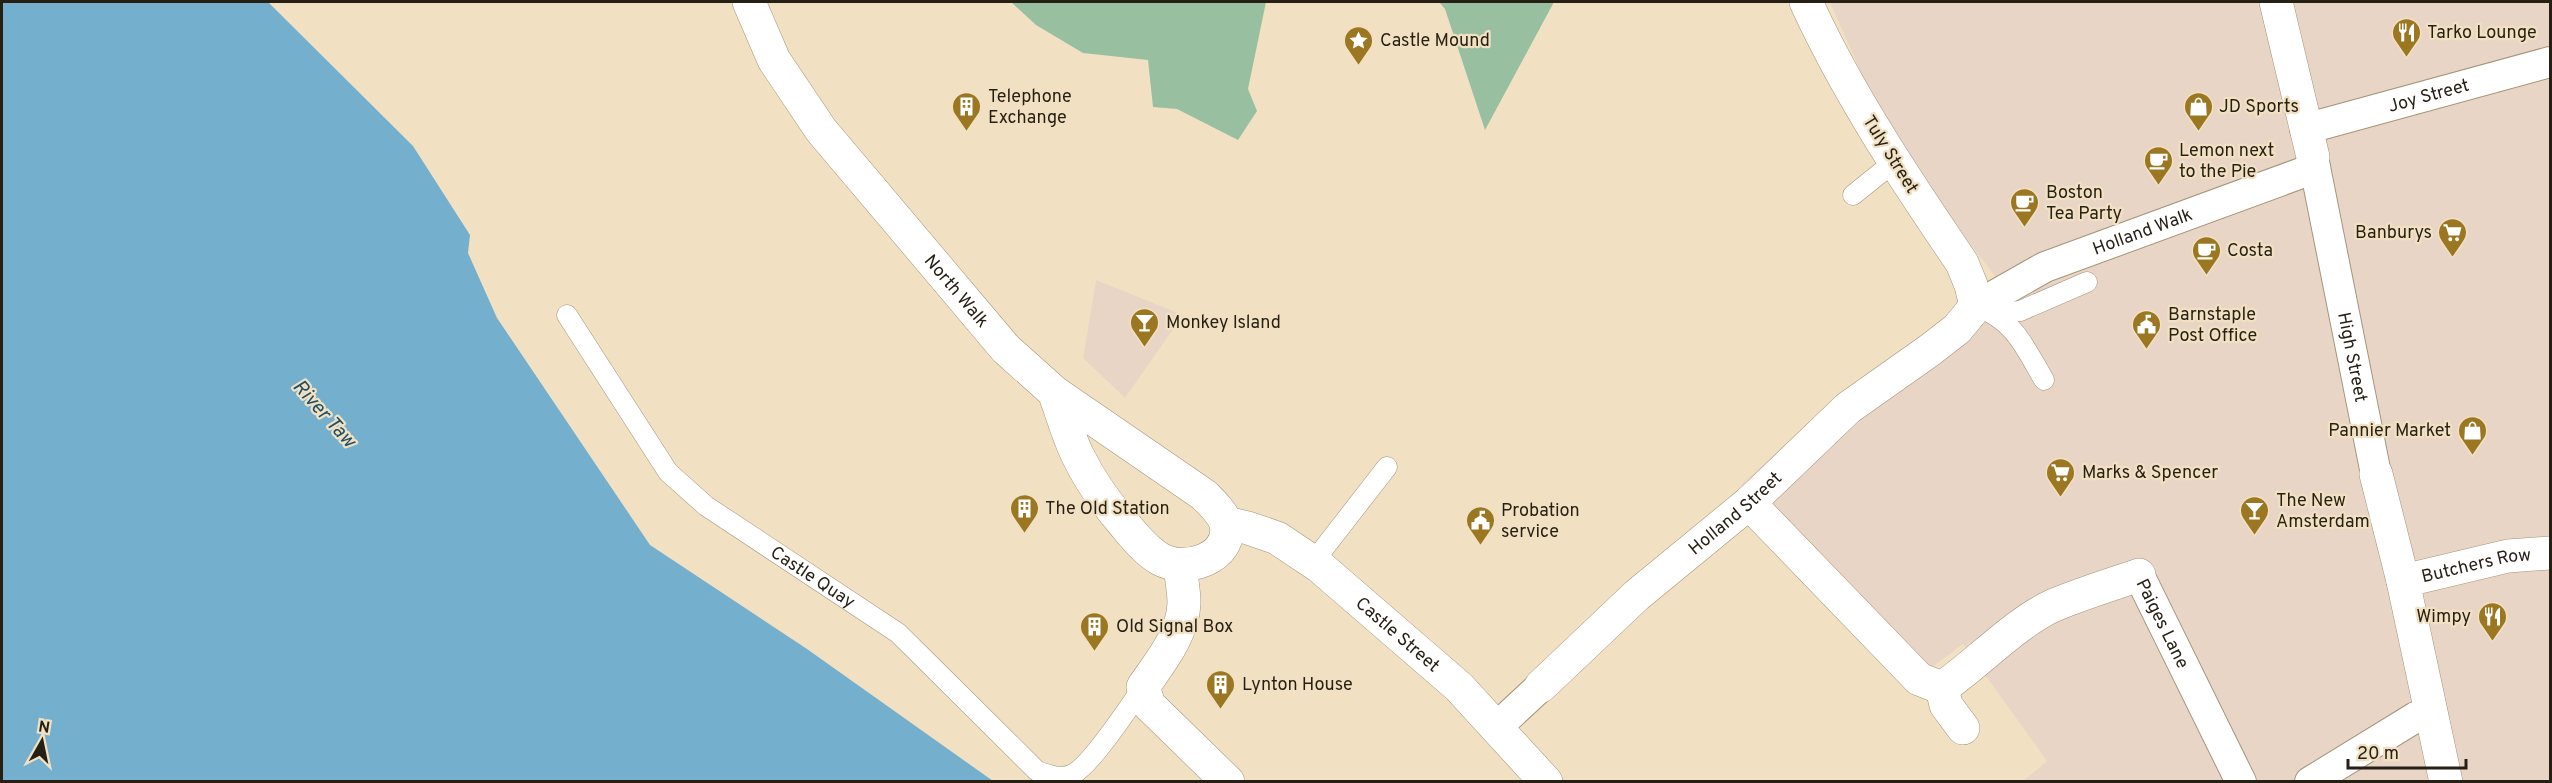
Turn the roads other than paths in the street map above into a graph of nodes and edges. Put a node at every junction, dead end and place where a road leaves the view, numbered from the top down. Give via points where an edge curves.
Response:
1 (749, 2) edge
2 (1806, 2) edge
3 (2276, 2) edge
4 (2550, 62) edge
5 (2311, 151) junction
6 (1894, 162) junction
7 (1853, 195) dead end
8 (2088, 282) dead end
9 (1986, 310) junction
10 (567, 315) dead end
11 (2044, 380) dead end
12 (1054, 392) junction
13 (1387, 467) dead end
14 (2376, 474) joint
15 (1749, 503) junction
16 (1226, 523) junction
17 (2550, 553) edge
18 (1314, 561) junction
19 (1180, 565) junction
20 (2139, 575) joint
21 (2403, 581) junction
22 (1541, 686) joint
23 (1143, 687) junction
24 (1942, 688) junction
25 (2430, 712) junction
26 (1497, 727) junction
27 (1964, 728) dead end
28 (1228, 782) edge
29 (1545, 782) edge
30 (2241, 782) edge
31 (2310, 782) edge
32 (2446, 782) edge

1 - 12 street, North Walk via 774,60 821,130 1006,349
2 - 6 street, Tuly Street
3 - 5 street, High Street
4 - 5 street, Joy Street
5 - 9 street, Holland Walk via 2045,267
5 - 14 street, High Street
6 - 7 lane
6 - 9 street, Tuly Street via 1962,263
8 - 9 lane via 2020,311
9 - 11 lane via 2016,332
9 - 15 street, Holland Street via 1848,408
10 - 23 lane, Castle Quay via 668,472 705,506 897,633 1037,771 1052,776 1073,774 1096,751
12 - 16 street, North Walk via 1204,495
12 - 19 street via 1077,455 1100,495 1139,542 1159,559
13 - 18 lane
14 - 21 street, High Street
15 - 22 street, Holland Street via 1637,595
15 - 24 street via 1919,679
16 - 18 street, Castle Street via 1277,538
16 - 19 street via 1218,551 1197,563
17 - 21 street, Butchers Row via 2508,556
18 - 26 street, Castle Street via 1459,687
19 - 23 street via 1182,619 1173,641
20 - 24 street, Paiges Lane via 2051,607
20 - 30 street, Paiges Lane
21 - 25 street, High Street
22 - 26 street, Holland Street
23 - 28 street via 1149,705
24 - 27 street via 1946,705
25 - 31 street
25 - 32 street, High Street
26 - 29 street, Castle Street

